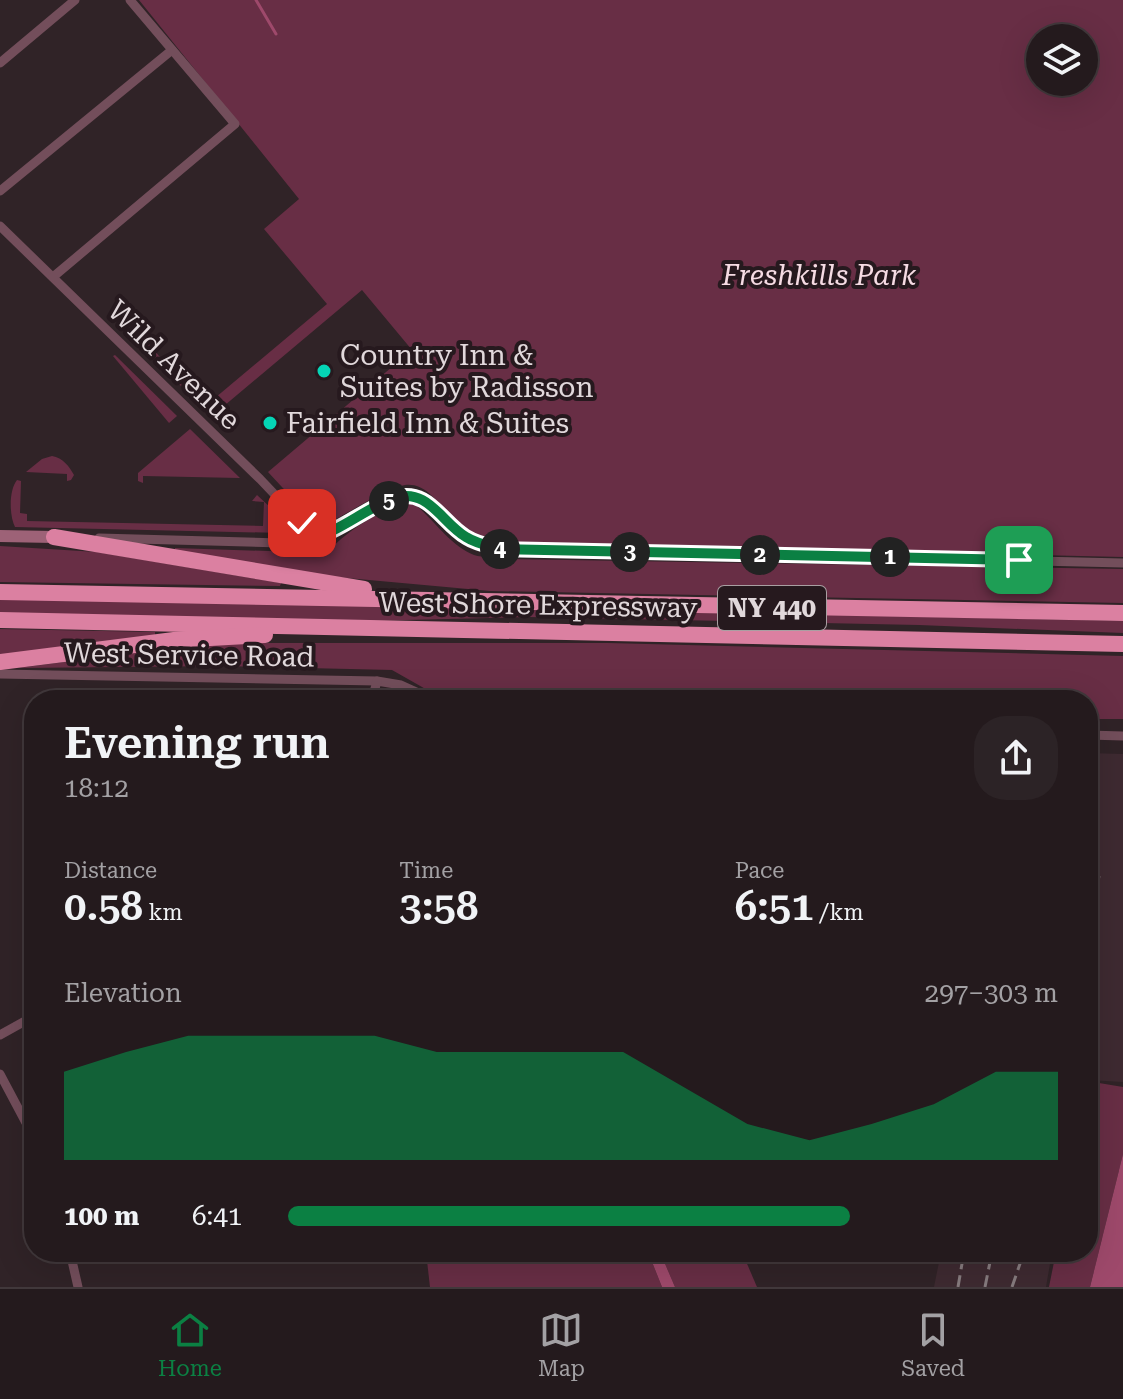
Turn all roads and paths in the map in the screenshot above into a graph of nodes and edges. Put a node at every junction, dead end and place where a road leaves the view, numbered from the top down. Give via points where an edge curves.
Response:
1 (75, 0) edge
2 (130, 0) edge
3 (172, 50) junction
4 (0, 63) edge
5 (0, 191) edge
6 (0, 226) edge
7 (53, 277) junction
8 (0, 536) edge
9 (54, 537) junction
10 (316, 538) junction
11 (1123, 563) edge
12 (0, 592) edge
13 (421, 601) junction
14 (1123, 613) edge
15 (0, 620) edge
16 (486, 629) junction
17 (1123, 644) edge
18 (0, 662) edge
19 (0, 674) edge
20 (381, 682) junction
21 (377, 690) edge
22 (412, 690) edge
23 (1098, 735) edge
24 (1123, 736) edge
25 (24, 1022) edge
26 (0, 1035) edge
27 (0, 1074) edge
28 (24, 1119) edge
29 (72, 1262) edge
30 (78, 1287) edge

1 - 4 street
2 - 3 street
3 - 5 street
3 - 7 street via 235,124
6 - 7 street, Wild Avenue
7 - 10 street, Wild Avenue
8 - 9 main road
9 - 10 street via 281,543
9 - 13 highway
10 - 11 street via 391,499 417,496 465,537 501,549
12 - 13 highway, West Shore Expressway / NY 440
13 - 14 highway, West Shore Expressway / NY 440
15 - 16 highway, West Shore Expressway / NY 440
16 - 17 highway, West Shore Expressway / NY 440
16 - 18 highway via 174,640
19 - 20 street, West Service Road
20 - 21 street
20 - 22 street, West Service Road
23 - 24 street
25 - 26 street
27 - 28 street
29 - 30 street

